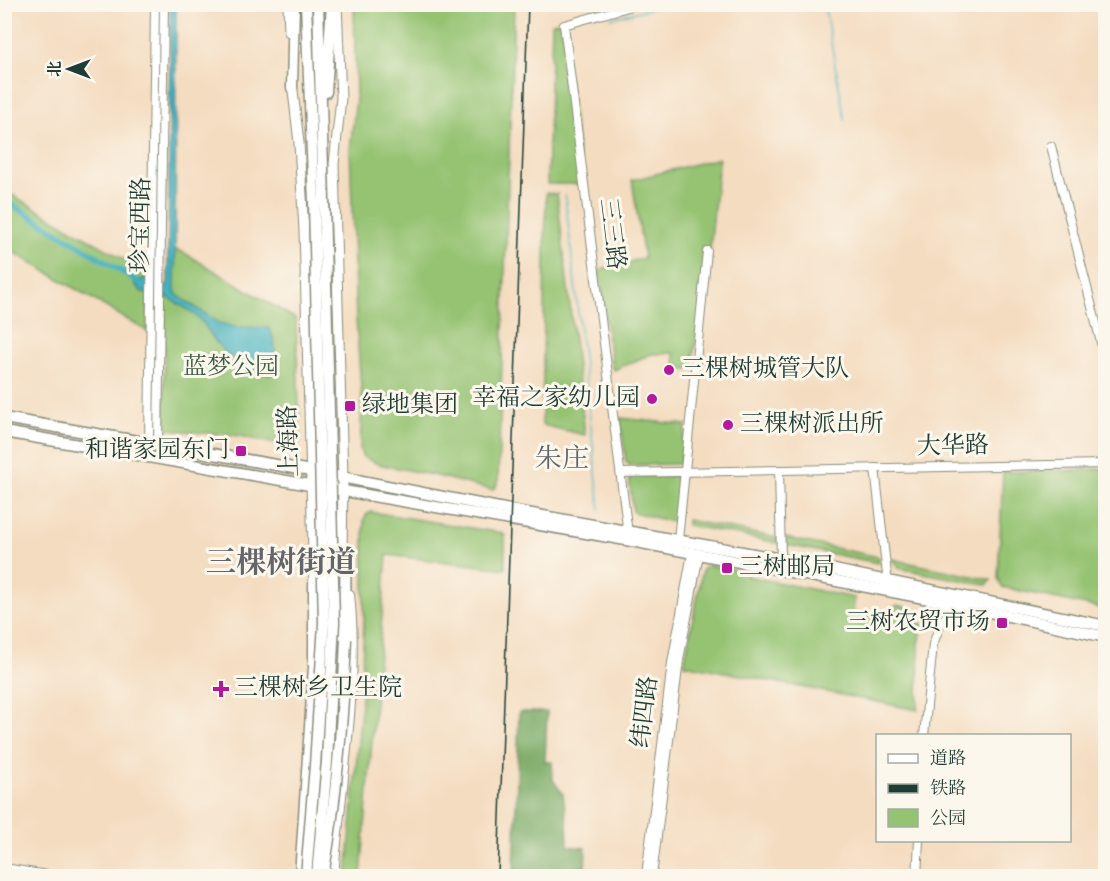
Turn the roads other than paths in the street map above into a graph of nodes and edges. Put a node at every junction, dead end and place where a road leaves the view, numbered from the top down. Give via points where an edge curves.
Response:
1 (155, 4) edge
2 (164, 4) edge
3 (288, 4) edge
4 (294, 4) edge
5 (299, 4) edge
6 (306, 4) edge
7 (318, 4) edge
8 (325, 4) edge
9 (332, 4) edge
10 (337, 4) edge
11 (639, 4) edge
12 (292, 88) junction
13 (326, 92) junction
14 (1051, 146) dead end
15 (317, 157) junction
16 (319, 202) junction
17 (707, 251) dead end
18 (157, 275) junction
19 (1106, 363) edge
20 (4, 418) edge
21 (4, 432) edge
22 (153, 445) junction
23 (1106, 464) edge
24 (875, 468) junction
25 (779, 470) junction
26 (311, 471) junction
27 (684, 471) junction
28 (621, 473) junction
29 (343, 477) junction
30 (312, 486) junction
31 (343, 496) junction
32 (627, 526) dead end
33 (678, 540) junction
34 (345, 551) junction
35 (695, 554) junction
36 (781, 559) junction
37 (314, 584) junction
38 (888, 586) junction
39 (955, 605) junction
40 (1106, 626) edge
41 (1106, 638) edge
42 (924, 734) edge
43 (919, 842) edge
44 (4, 868) edge
45 (53, 876) edge
46 (298, 876) edge
47 (306, 876) edge
48 (317, 876) edge
49 (324, 876) edge
50 (334, 876) edge
51 (646, 876) edge
52 (652, 876) edge
53 (917, 876) edge

1 - 18 street, 珍宝西路
2 - 18 street, 珍宝西路
3 - 12 main road, 上海路
4 - 12 highway
5 - 15 highway via 303,90
6 - 15 highway, 上海路
7 - 15 highway, 上海路
8 - 13 highway
9 - 13 highway
10 - 29 main road via 341,98 334,164
11 - 28 street, 三三路 via 564,25
12 - 26 main road, 上海路 via 301,171
13 - 15 highway via 326,138
14 - 19 street
15 - 16 highway, 上海路
16 - 47 highway, 上海路, bridge via 324,623
16 - 48 highway, 上海路, bridge via 334,612
17 - 27 street
18 - 22 street, 珍宝西路
20 - 22 highway
21 - 30 highway
22 - 26 highway
23 - 24 street, 大华路
24 - 25 street, 大华路
24 - 38 street
25 - 27 street, 大华路
25 - 36 street
26 - 29 highway
26 - 30 main road, 上海路
27 - 28 street, 大华路
27 - 33 street
28 - 32 street, 三三路
29 - 31 main road
29 - 33 highway
30 - 31 highway
30 - 37 main road, 上海路
31 - 34 street
31 - 35 highway
31 - 49 main road via 337,716
33 - 36 highway
34 - 49 highway, bridge via 346,639 340,735
34 - 50 street via 352,639 350,720
35 - 38 highway
35 - 51 street, 纬四路 via 672,663
35 - 52 street, 纬四路
36 - 38 highway
37 - 46 main road, 上海路
37 - 46 highway
38 - 39 highway
38 - 40 highway
39 - 41 highway
39 - 42 street via 941,623 933,644
43 - 53 street
44 - 45 street

